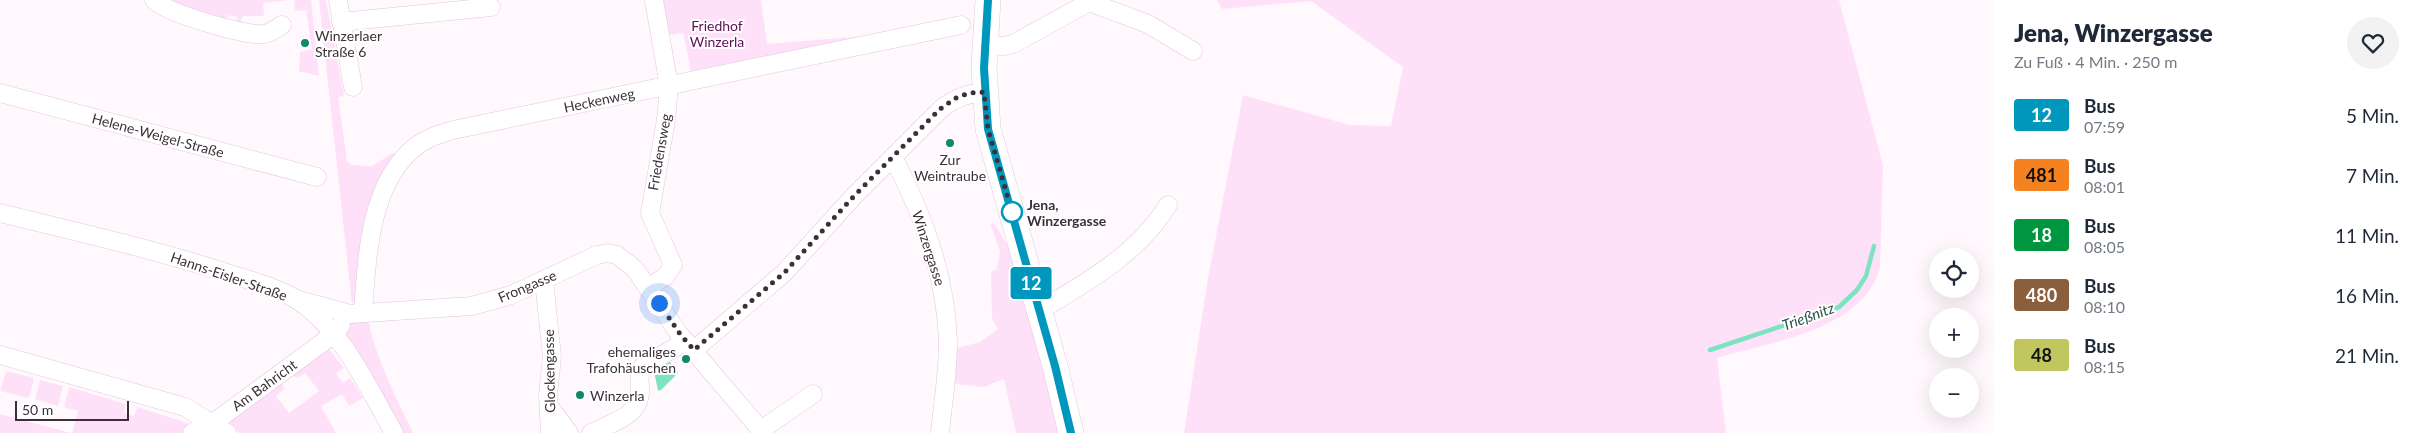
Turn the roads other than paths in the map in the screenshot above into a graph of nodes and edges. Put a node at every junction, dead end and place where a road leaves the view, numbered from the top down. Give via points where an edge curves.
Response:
1 (154, 0) edge
2 (338, 0) edge
3 (654, 0) edge
4 (988, 0) edge
5 (1091, 1) edge
6 (491, 7) dead end
7 (341, 22) junction
8 (282, 25) dead end
9 (961, 25) dead end
10 (986, 45) junction
11 (1194, 51) dead end
12 (669, 86) junction
13 (353, 87) dead end
14 (984, 92) junction
15 (0, 93) edge
16 (893, 157) junction
17 (316, 177) dead end
18 (1168, 205) dead end
19 (0, 213) edge
20 (544, 280) junction
21 (649, 287) junction
22 (295, 299) junction
23 (1039, 311) junction
24 (356, 313) junction
25 (334, 334) junction
26 (690, 346) junction
27 (0, 355) edge
28 (813, 394) dead end
29 (549, 406) junction
30 (751, 425) edge
31 (220, 428) edge
32 (192, 433) edge
33 (394, 433) edge
34 (550, 433) edge
35 (569, 433) edge
36 (591, 433) edge
37 (940, 433) edge
38 (1071, 433) edge

1 - 8 street via 160,7 173,12 246,33 265,34
2 - 7 street
3 - 12 street, Friedensweg
4 - 10 street
5 - 10 street via 1013,44
5 - 11 street via 1148,24
6 - 7 street
7 - 13 street
9 - 12 street, Heckenweg
10 - 14 street
12 - 21 street, Friedensweg via 650,210 652,222 673,265 666,276
12 - 24 street, Heckenweg via 453,130 416,146 403,158 387,182 378,206
14 - 16 street via 956,98
14 - 23 street via 990,136
15 - 17 street, Helene-Weigel-Straße
16 - 26 street via 848,201 784,273
16 - 37 street, Winzergasse via 924,224 944,296 948,353
18 - 23 street via 1155,226 1132,248 1097,275
19 - 22 street, Hanns-Eisler-Straße via 198,264 251,280
20 - 21 street, Frongasse via 608,253 624,259
20 - 24 street, Frongasse via 511,295 472,306
20 - 29 street, Glockengasse via 551,353
21 - 26 street, Frongasse
22 - 24 street, Frongasse
22 - 25 street, Hanns-Eisler-Straße
23 - 38 street
24 - 25 street
25 - 31 street, Am Bahricht
25 - 33 street, Hanns-Eisler-Straße via 361,373
26 - 30 street, Frongasse
26 - 36 street via 642,367 640,400 633,411
27 - 31 street via 185,407
28 - 30 street via 762,430
29 - 34 street, Glockengasse
29 - 35 street
31 - 32 street, Am Bahricht

